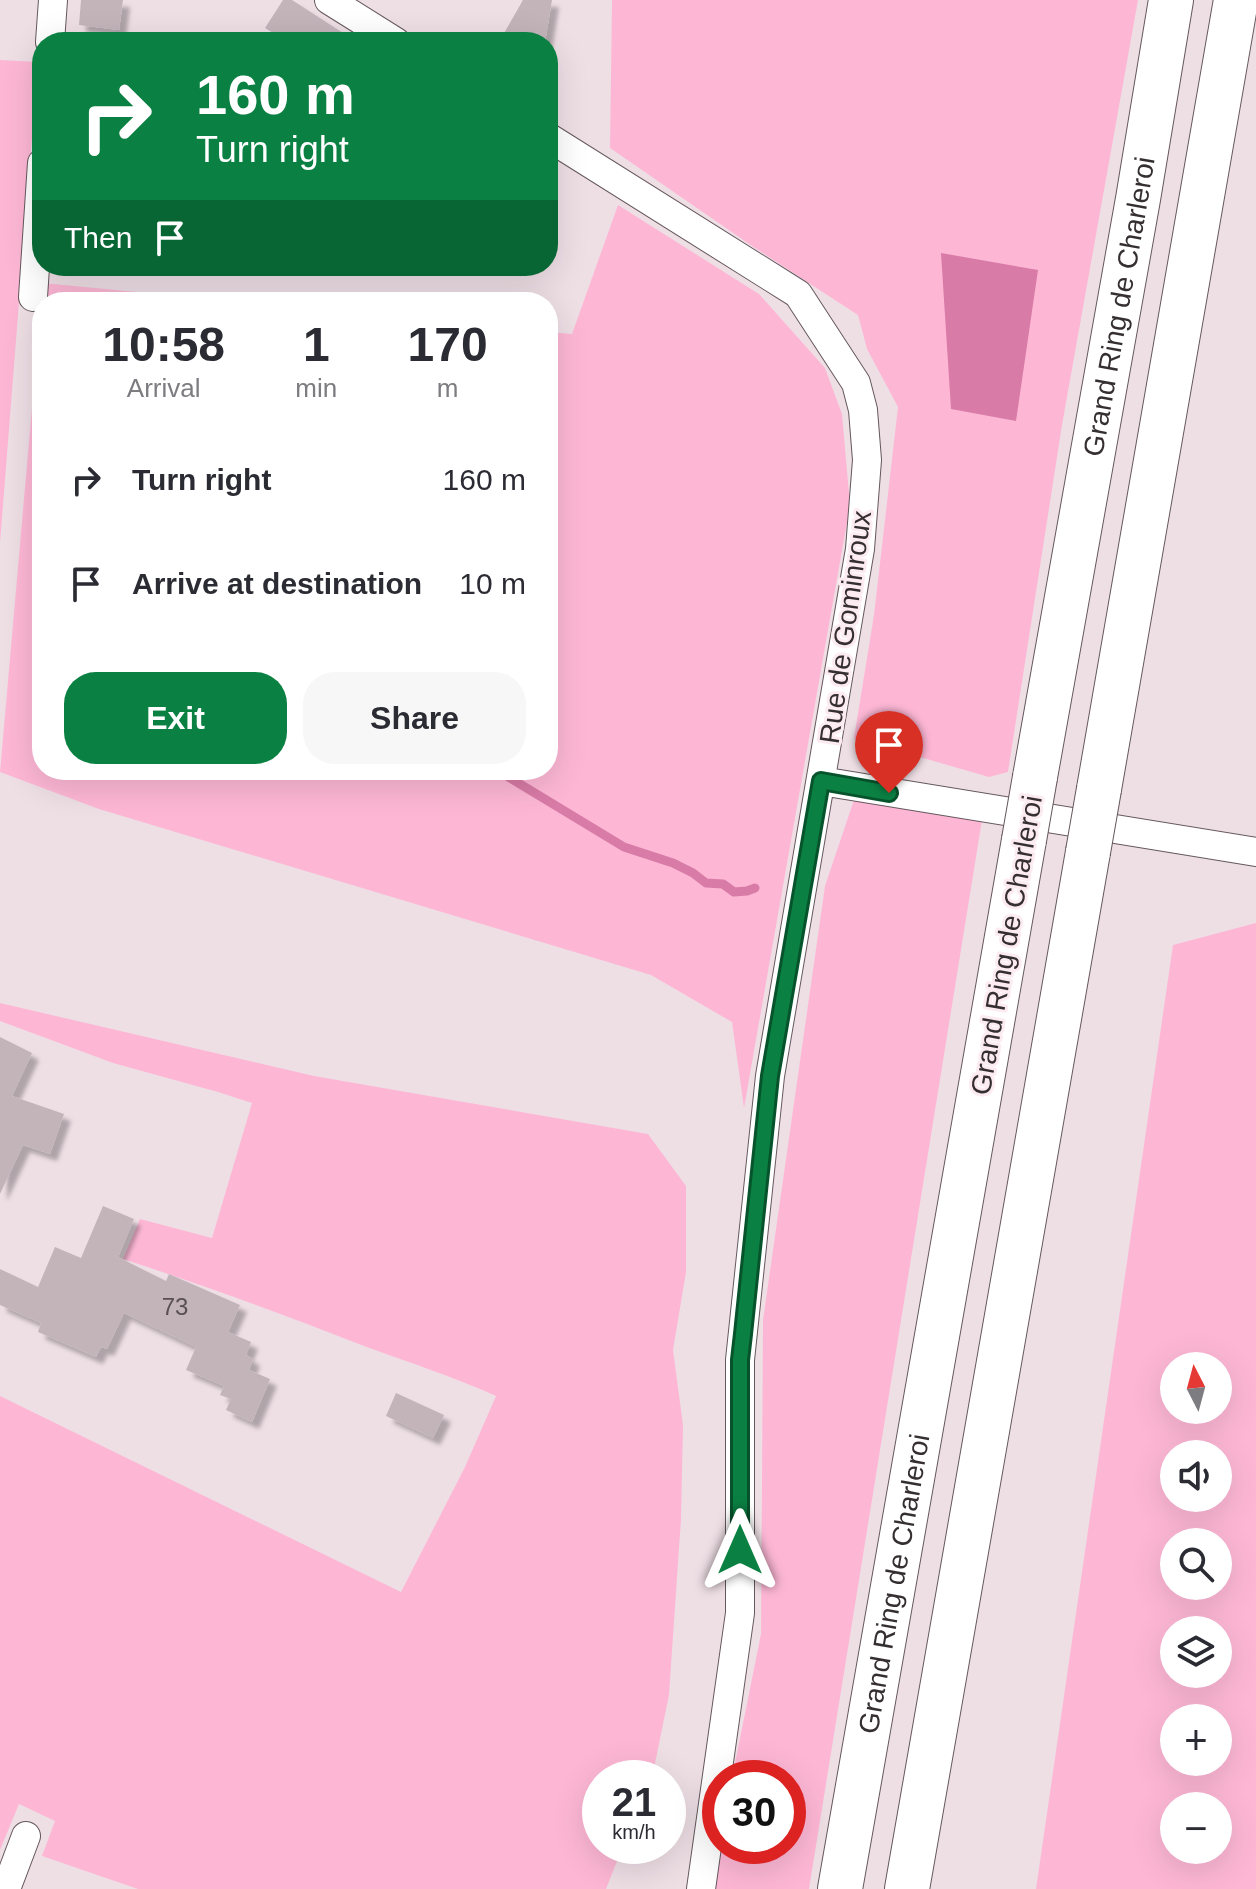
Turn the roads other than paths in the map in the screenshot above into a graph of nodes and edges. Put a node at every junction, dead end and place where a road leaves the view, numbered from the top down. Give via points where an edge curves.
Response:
1 (53, 0) edge
2 (329, 0) edge
3 (1171, 0) edge
4 (1236, 0) edge
5 (51, 32) edge
6 (380, 32) edge
7 (558, 143) edge
8 (821, 781) junction
9 (1256, 852) edge
10 (26, 1836) dead end
11 (6, 1889) edge
12 (701, 1889) edge
13 (840, 1889) edge
14 (907, 1889) edge

1 - 5 street
2 - 6 street
3 - 13 highway, Grand Ring de Charleroi, bridge
4 - 14 highway, bridge
7 - 8 street, Rue de Gominroux via 798,294 856,383 867,460 860,549
8 - 9 street
8 - 12 street, Rue de Gominroux via 770,1076 740,1360 740,1613
10 - 11 street

